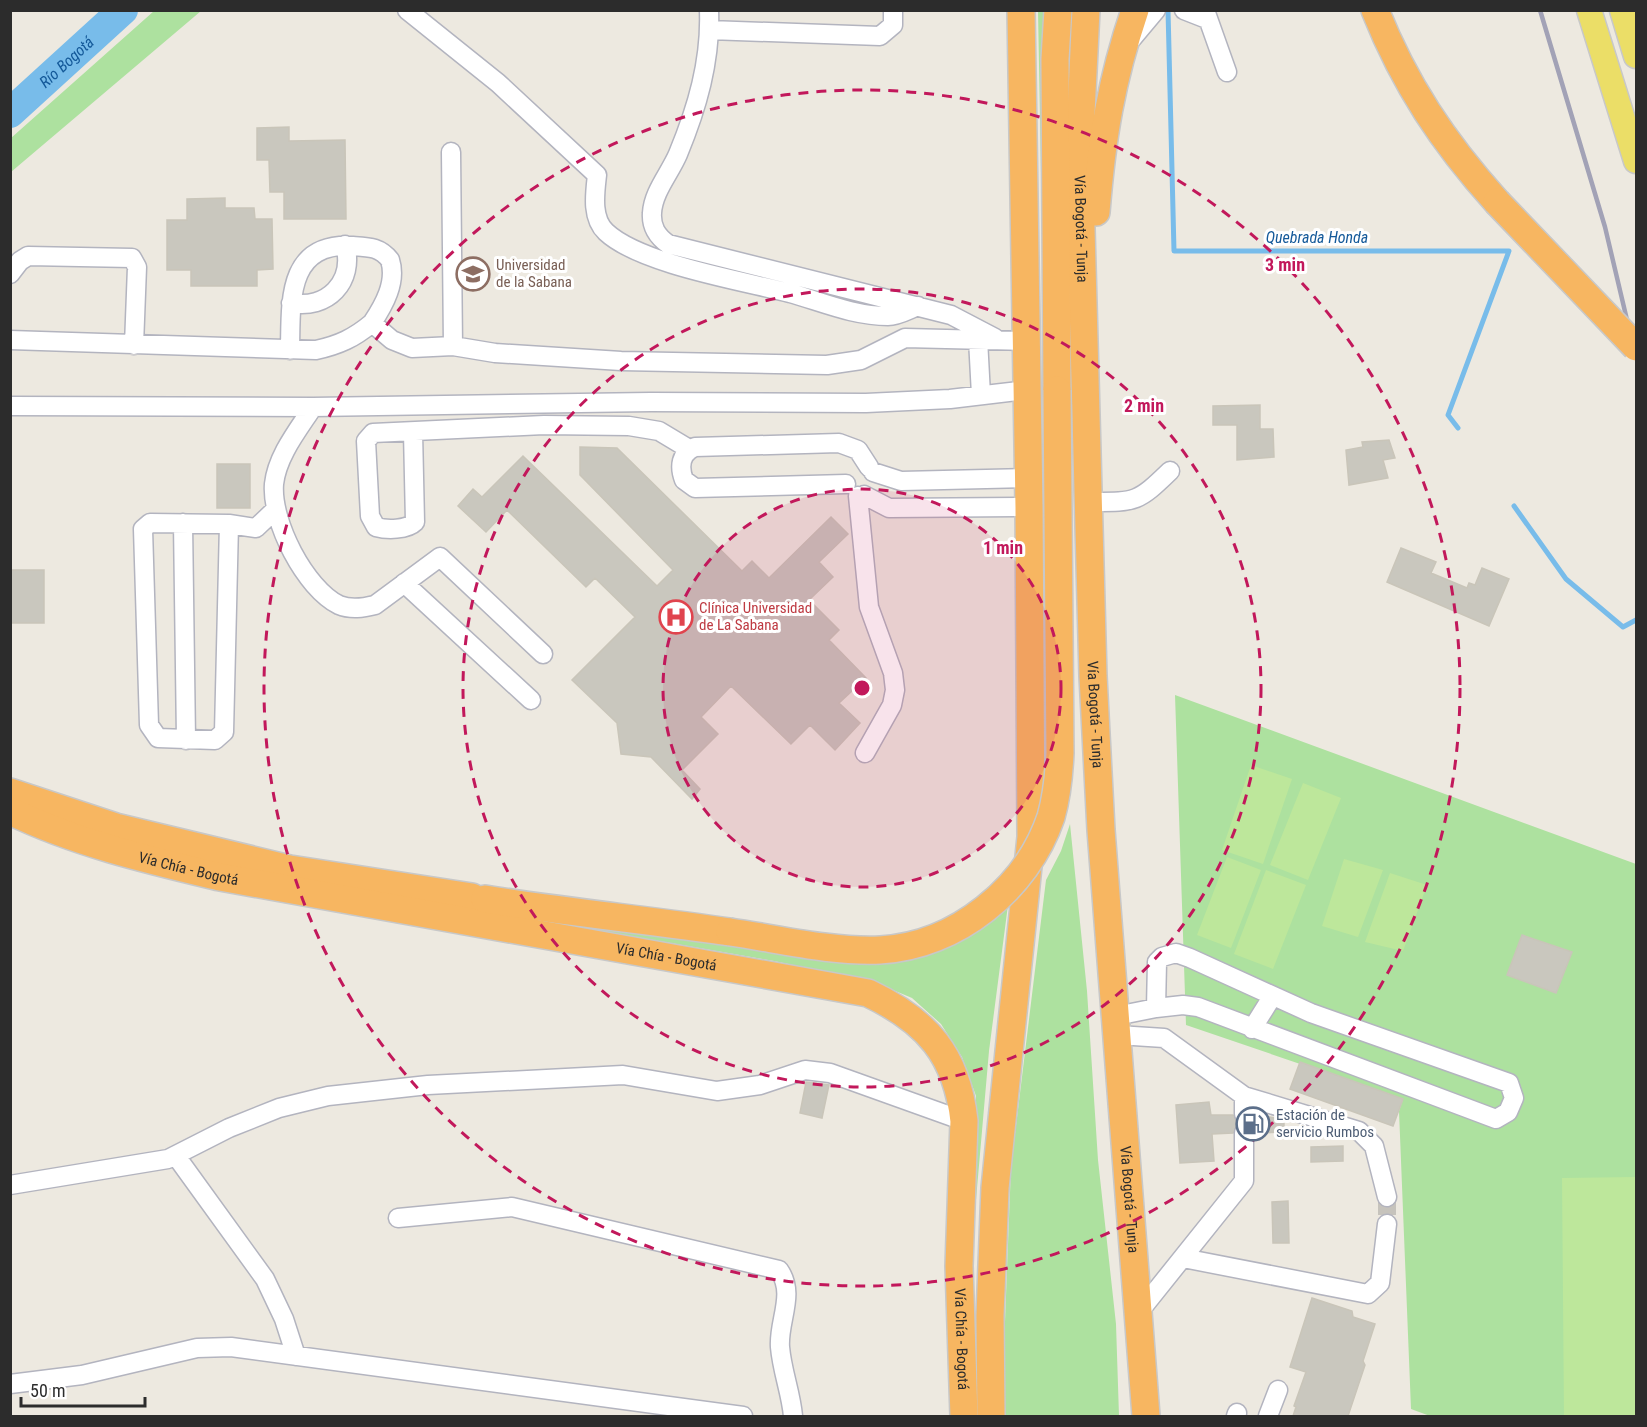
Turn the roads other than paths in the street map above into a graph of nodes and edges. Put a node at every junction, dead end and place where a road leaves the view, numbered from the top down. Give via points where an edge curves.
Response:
1 (407, 10) edge
2 (709, 10) edge
3 (893, 10) edge
4 (1021, 10) edge
5 (1058, 10) edge
6 (1086, 10) edge
7 (1135, 10) edge
8 (1156, 10) edge
9 (1184, 10) edge
10 (1375, 10) edge
11 (1589, 10) edge
12 (1622, 10) edge
13 (1206, 15) edge
14 (709, 30) junction
15 (1122, 49) junction
16 (1636, 56) edge
17 (1227, 72) dead end
18 (452, 152) dead end
19 (1636, 161) edge
20 (345, 245) junction
21 (10, 274) edge
22 (760, 277) junction
23 (291, 303) junction
24 (372, 323) junction
25 (1086, 334) junction
26 (978, 339) junction
27 (10, 340) edge
28 (997, 340) junction
29 (1026, 341) junction
30 (134, 345) junction
31 (453, 346) junction
32 (1636, 347) edge
33 (290, 350) junction
34 (1027, 390) junction
35 (981, 394) junction
36 (10, 406) edge
37 (313, 407) junction
38 (413, 432) junction
39 (689, 449) junction
40 (871, 470) junction
41 (1170, 471) dead end
42 (1029, 478) junction
43 (937, 482) junction
44 (856, 492) junction
45 (1089, 502) junction
46 (1029, 507) junction
47 (938, 508) junction
48 (276, 509) junction
49 (183, 523) junction
50 (229, 524) junction
51 (404, 583) junction
52 (543, 654) dead end
53 (531, 700) dead end
54 (186, 740) junction
55 (865, 753) dead end
56 (10, 792) edge
57 (10, 811) edge
58 (1272, 997) junction
59 (1156, 1008) junction
60 (1117, 1026) junction
61 (1252, 1029) junction
62 (964, 1121) junction
63 (1245, 1133) dead end
64 (176, 1156) junction
65 (10, 1185) edge
66 (1387, 1197) tunnel mouth
67 (398, 1218) dead end
68 (1387, 1224) tunnel mouth
69 (1183, 1258) junction
70 (1139, 1312) junction
71 (296, 1356) junction
72 (10, 1384) edge
73 (1278, 1390) dead end
74 (743, 1416) edge
75 (794, 1416) edge
76 (964, 1416) edge
77 (991, 1416) edge
78 (1146, 1416) edge
79 (1268, 1416) edge

1 - 22 lane via 498,83 597,175 596,211 606,232 654,258
2 - 14 lane
3 - 14 lane via 893,25 880,36
4 - 29 highway
5 - 56 highway, bridge via 1058,785 1051,817 1036,849 1009,887 988,907 954,929 923,942 883,950 854,950 637,918 599,916 240,856 116,827
6 - 25 highway, Vía Bogotá - Tunja via 1079,153
7 - 15 highway
8 - 15 lane
9 - 13 lane
10 - 32 highway, bridge via 1409,86 1461,161
11 - 19 main road
12 - 16 main road
13 - 17 lane
14 - 22 lane via 702,85 678,155 658,193 652,221 655,232 668,244
15 - 25 highway via 1104,124
18 - 31 lane
20 - 23 lane via 309,259 295,278
20 - 23 lane via 348,267 332,295 312,304
20 - 24 lane via 378,249 390,260 390,283
21 - 30 lane via 28,256 132,258 137,267
22 - 28 lane via 918,306 960,318
23 - 33 lane
24 - 31 lane via 402,346
24 - 33 lane via 335,346
25 - 45 highway, Vía Bogotá - Tunja
26 - 28 lane
26 - 31 lane via 905,338 861,360 827,365 621,361 495,353
26 - 35 lane
27 - 30 lane
28 - 29 lane
29 - 34 highway
30 - 33 lane
34 - 35 lane
34 - 42 highway
35 - 37 lane via 866,403
36 - 37 lane
37 - 48 lane via 277,469
38 - 38 lane via 416,522 408,527 376,527 370,516 367,437 373,433
38 - 39 lane via 544,425 629,426 659,432
39 - 40 lane via 839,443 858,450
39 - 44 lane via 682,461 682,474 695,488
40 - 43 lane via 893,480
40 - 44 lane via 876,477 874,489
40 - 44 lane via 857,465 845,478
41 - 45 lane via 1141,497 1123,502
42 - 43 lane
42 - 46 highway
43 - 47 lane
44 - 47 lane via 889,508
44 - 55 lane via 869,607 893,673 895,690 892,705
45 - 60 highway, Vía Bogotá - Tunja via 1097,746
46 - 47 lane
46 - 77 highway via 1031,837 995,1188
48 - 50 lane via 256,528
48 - 51 lane via 299,563 316,586 338,604 355,609 375,605
49 - 50 lane
49 - 54 lane
49 - 54 lane via 150,523 142,536 149,725 158,738
50 - 54 lane via 224,732 215,740
51 - 52 lane via 437,557 441,558
51 - 53 lane
57 - 62 highway, Vía Chía - Bogotá via 142,858 220,877 868,993 899,1008 937,1042 957,1080
58 - 59 lane via 1240,979 1176,953 1157,962
58 - 61 lane
58 - 61 lane via 1509,1083 1514,1093 1512,1105 1506,1115 1496,1119
59 - 60 lane
59 - 61 lane via 1198,1007
60 - 66 lane via 1164,1038 1244,1105 1365,1134 1377,1154
60 - 70 highway, Vía Bogotá - Tunja
62 - 64 lane via 830,1073 805,1070 760,1085 717,1091 623,1075 587,1075 328,1096 279,1108
62 - 76 highway, Vía Chía - Bogotá via 958,1266
63 - 69 lane via 1245,1181
64 - 65 lane
64 - 71 lane via 265,1279 284,1318
67 - 75 lane via 512,1207 779,1270 788,1289 780,1347
68 - 69 lane via 1380,1283 1368,1294
69 - 70 lane
70 - 78 highway, Vía Bogotá - Tunja
71 - 72 lane via 231,1347 197,1348 82,1375
71 - 74 lane
73 - 79 lane

